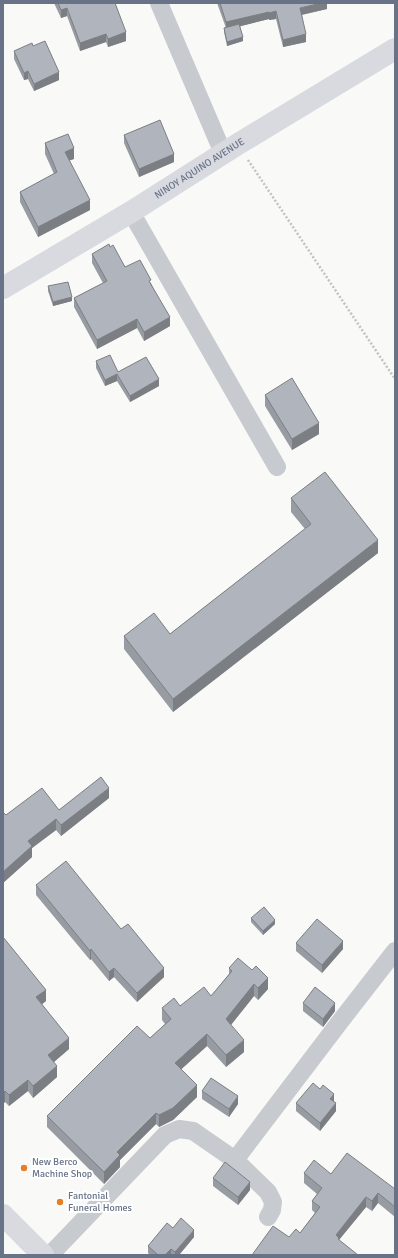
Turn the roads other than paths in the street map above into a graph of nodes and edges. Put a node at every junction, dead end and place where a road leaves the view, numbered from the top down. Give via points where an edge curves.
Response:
1 (159, 3) edge
2 (395, 49) edge
3 (230, 149) junction
4 (131, 212) junction
5 (3, 288) edge
6 (277, 467) dead end
7 (395, 951) edge
8 (235, 1160) junction
9 (3, 1215) edge
10 (268, 1217) dead end
11 (43, 1255) edge
12 (50, 1255) edge

1 - 3 street
2 - 3 main road, NINOY AQUINO AVENUE
3 - 4 main road, NINOY AQUINO AVENUE
4 - 5 main road, NINOY AQUINO AVENUE
4 - 6 street
7 - 8 street
8 - 10 street via 268,1192 273,1202
8 - 12 street via 194,1131 179,1129 165,1135
9 - 11 main road

